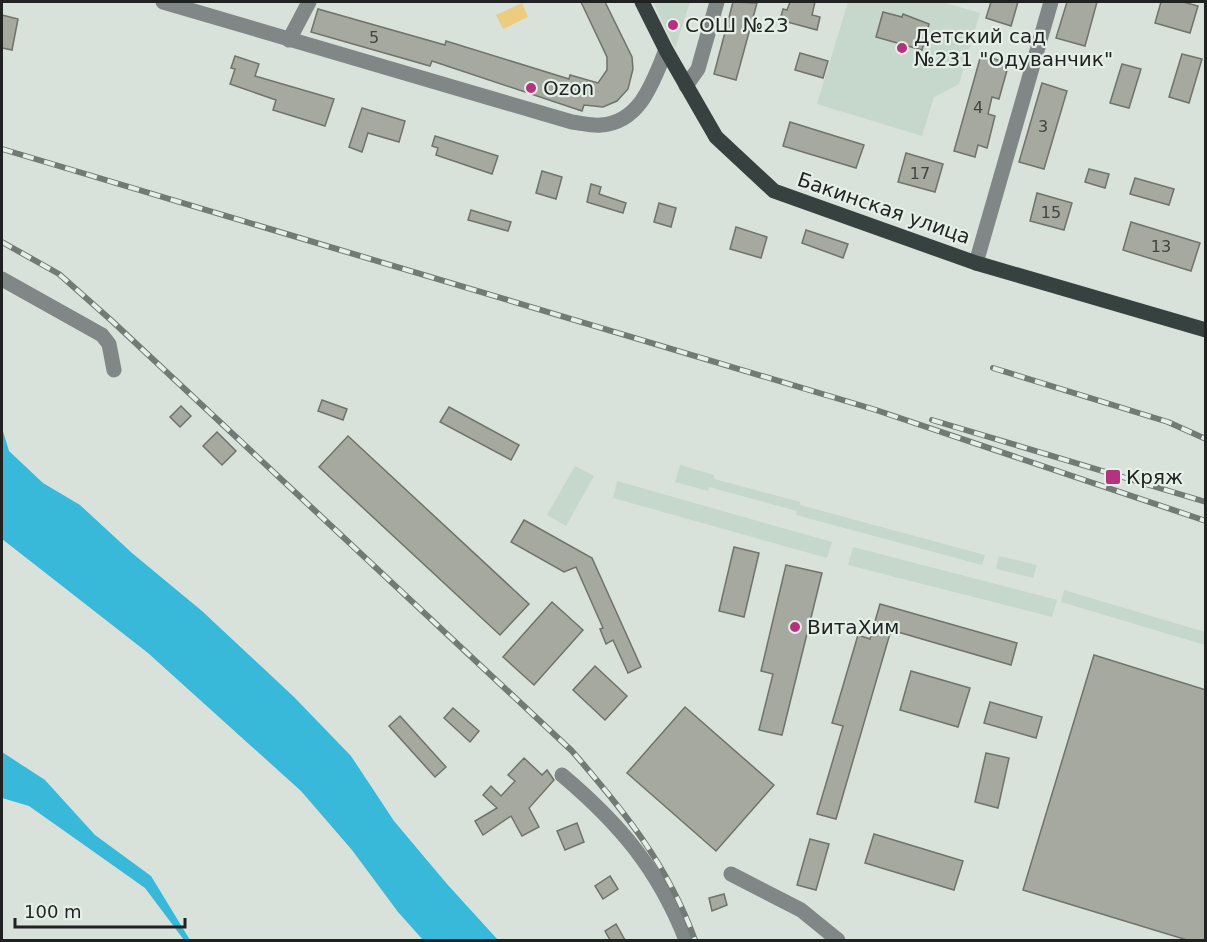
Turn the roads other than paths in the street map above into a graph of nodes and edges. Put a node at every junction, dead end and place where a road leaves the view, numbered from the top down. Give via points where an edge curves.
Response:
1 (163, 2) edge
2 (309, 2) edge
3 (642, 2) edge
4 (717, 2) edge
5 (1051, 2) edge
6 (290, 40) junction
7 (666, 50) junction
8 (686, 86) junction
9 (976, 263) junction
10 (2, 279) edge
11 (1206, 330) edge
12 (114, 370) dead end
13 (562, 775) dead end
14 (731, 874) dead end
15 (686, 940) edge
16 (838, 940) edge

1 - 6 street
2 - 6 street
3 - 7 main road, Бакинская улица
4 - 8 street via 698,69
5 - 9 street
6 - 7 street via 572,122 601,125 622,118 637,107 650,89
7 - 8 main road, Бакинская улица
8 - 9 main road, Бакинская улица via 726,149 774,191
9 - 11 main road, Бакинская улица
10 - 12 street via 102,335 109,344
13 - 15 street via 611,819 653,872
14 - 16 street via 801,910

